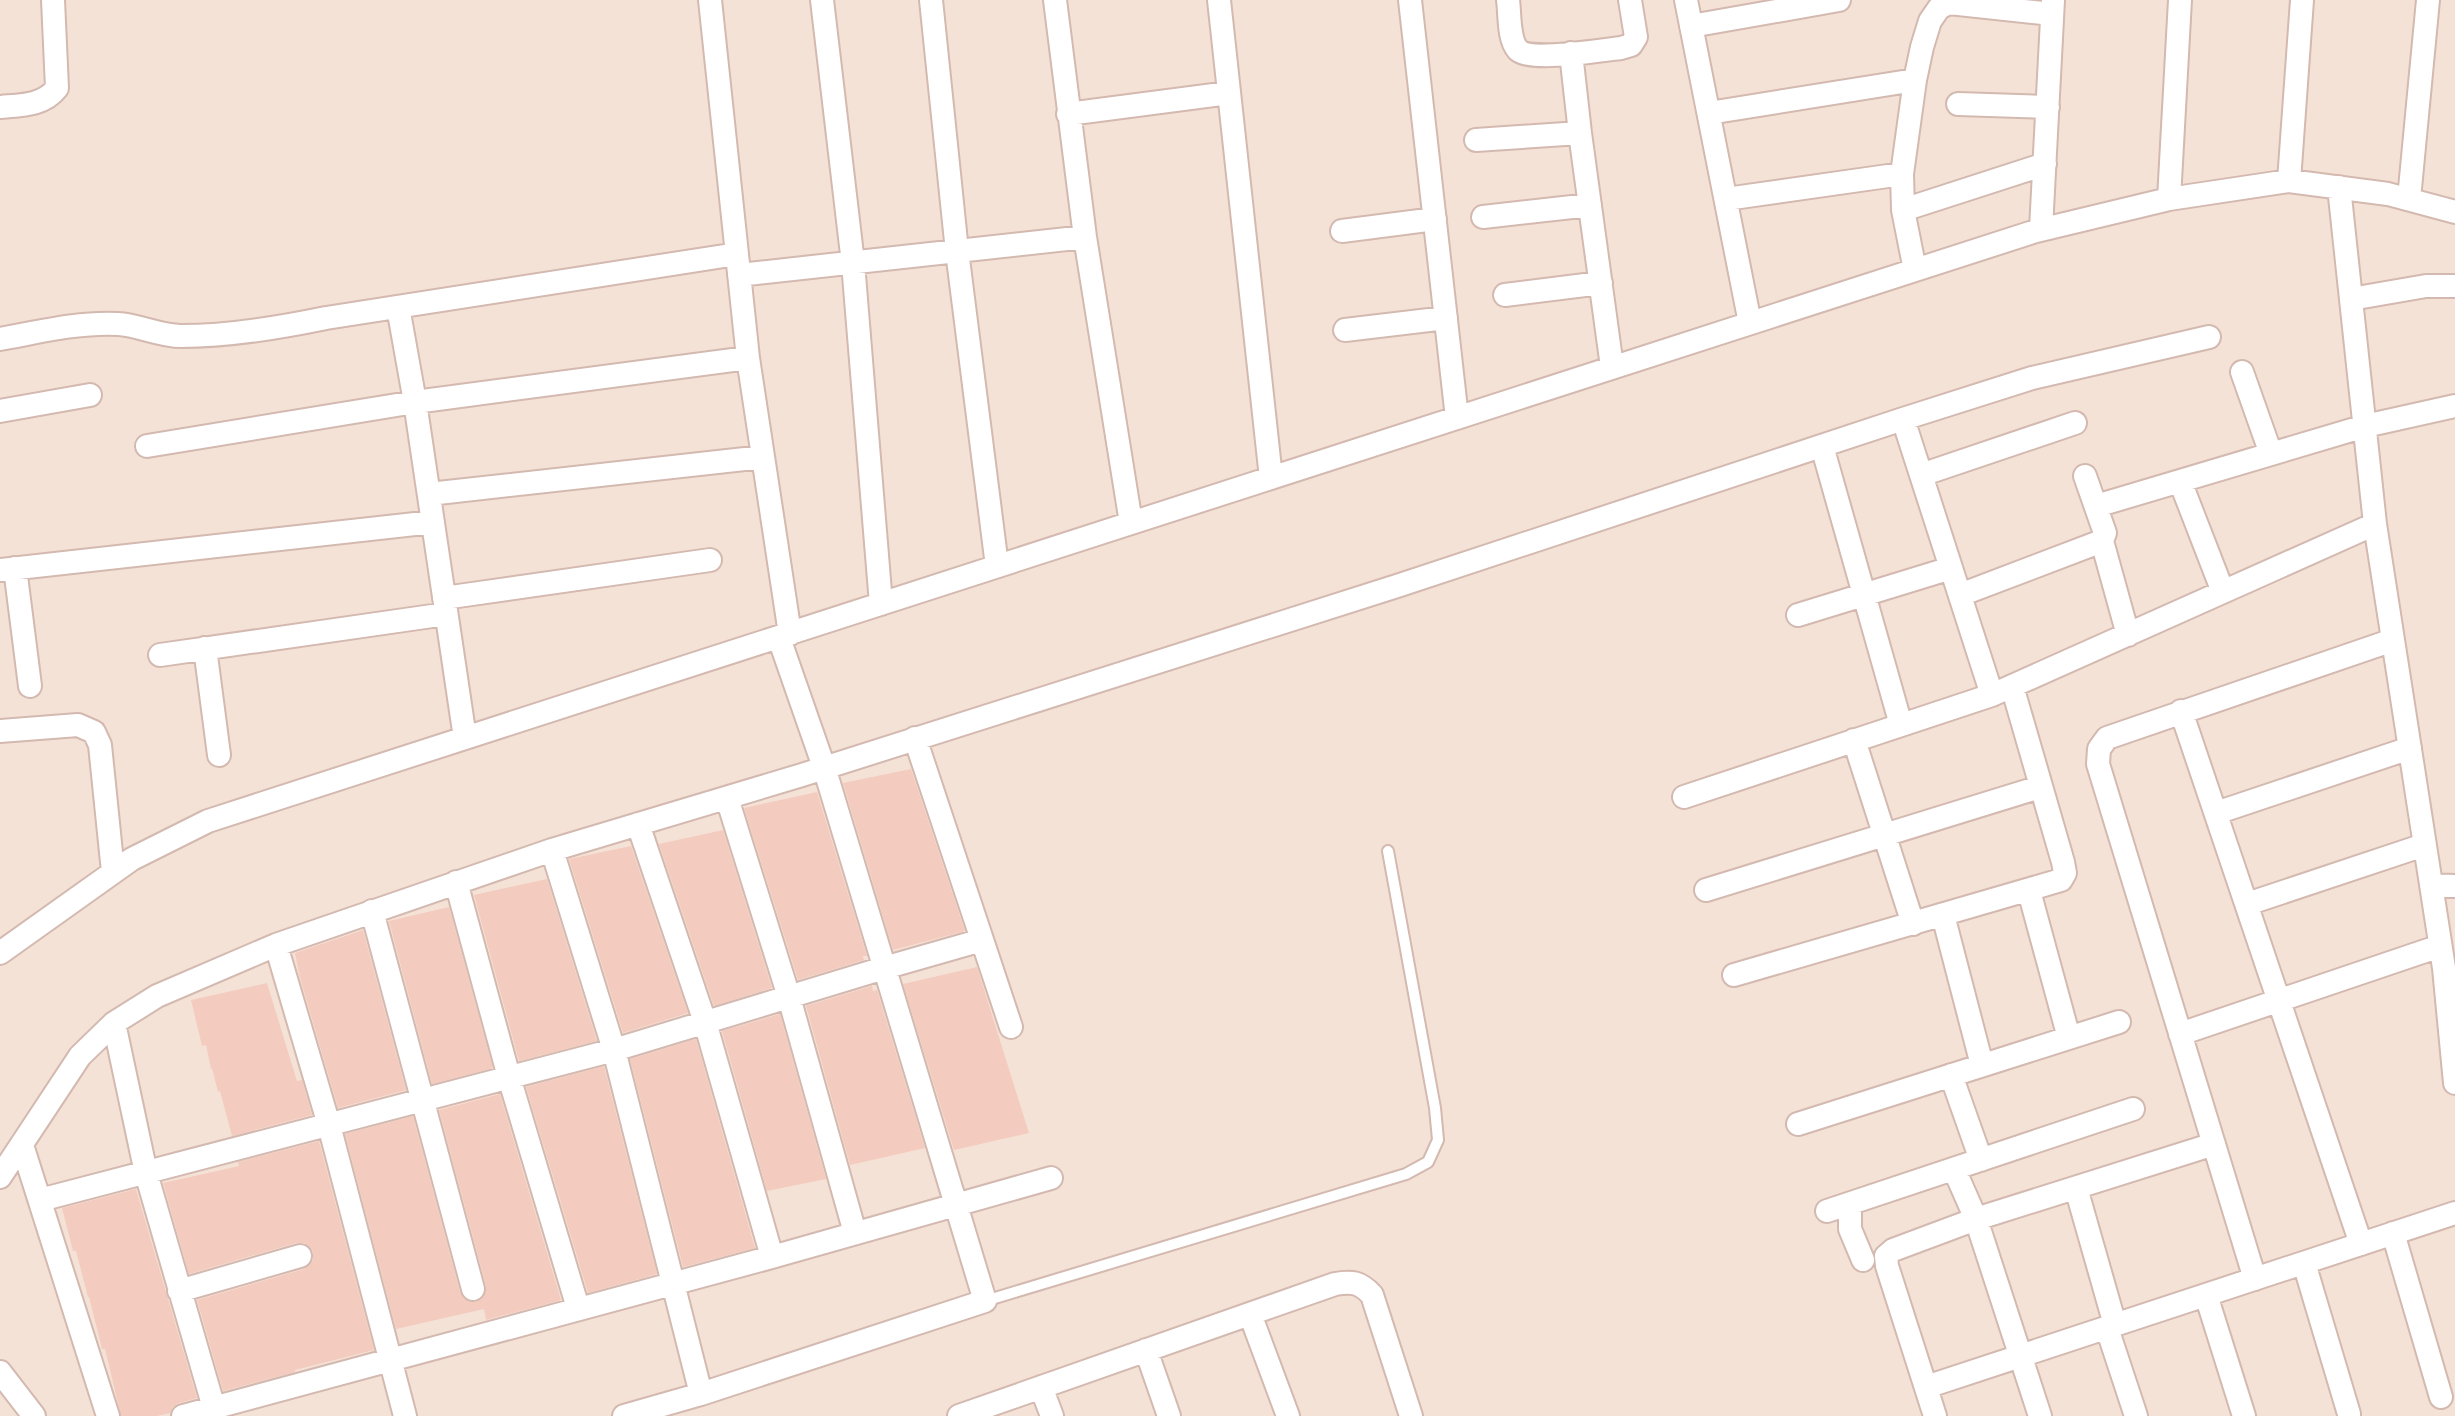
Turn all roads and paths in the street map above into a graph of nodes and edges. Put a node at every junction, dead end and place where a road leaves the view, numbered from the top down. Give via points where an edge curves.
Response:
1 (53, 0) edge
2 (710, 0) edge
3 (822, 0) edge
4 (931, 0) edge
5 (1054, 0) edge
6 (1219, 0) edge
7 (1410, 0) edge
8 (1508, 0) edge
9 (1630, 0) edge
10 (1686, 0) edge
11 (1839, 0) edge
12 (2180, 0) edge
13 (2302, 0) edge
14 (2428, 0) edge
15 (2053, 7) edge
16 (1691, 26) junction
17 (1571, 53) junction
18 (1915, 80) junction
19 (1229, 93) junction
20 (1958, 104) dead end
21 (0, 107) edge
22 (2048, 107) junction
23 (1709, 113) junction
24 (1068, 114) junction
25 (1580, 133) junction
26 (1476, 140) dead end
27 (2045, 164) junction
28 (1902, 174) junction
29 (2289, 181) junction
30 (2339, 187) junction
31 (1726, 199) junction
32 (2169, 199) junction
33 (2409, 200) junction
34 (1590, 206) junction
35 (1903, 210) junction
36 (2455, 212) edge
37 (1483, 218) dead end
38 (1435, 219) junction
39 (2041, 229) junction
40 (1342, 231) dead end
41 (1085, 237) junction
42 (957, 251) junction
43 (853, 263) junction
44 (738, 265) junction
45 (1915, 270) junction
46 (1601, 283) junction
47 (2455, 286) edge
48 (1504, 295) dead end
49 (2351, 299) junction
50 (398, 307) junction
51 (1446, 318) junction
52 (1750, 323) junction
53 (1345, 330) dead end
54 (2209, 337) dead end
55 (0, 339) edge
56 (748, 358) junction
57 (1612, 367) junction
58 (2242, 372) dead end
59 (90, 395) dead end
60 (415, 402) junction
61 (2455, 406) edge
62 (0, 411) edge
63 (1457, 418) junction
64 (1903, 419) junction
65 (2075, 423) dead end
66 (2365, 426) junction
67 (1822, 446) junction
68 (147, 447) dead end
69 (2271, 454) junction
70 (763, 457) junction
71 (1921, 475) junction
72 (2085, 476) dead end
73 (1271, 478) junction
74 (2180, 481) junction
75 (429, 494) junction
76 (2096, 506) junction
77 (433, 522) junction
78 (1131, 523) junction
79 (2375, 524) junction
80 (2102, 541) junction
81 (710, 560) dead end
82 (997, 566) junction
83 (1951, 568) junction
84 (8, 569) edge
85 (2223, 592) junction
86 (1864, 593) junction
87 (1960, 595) junction
88 (881, 604) junction
89 (445, 606) junction
90 (1798, 615) dead end
91 (2128, 635) junction
92 (785, 636) junction
93 (2393, 640) junction
94 (205, 648) junction
95 (160, 655) dead end
96 (30, 686) dead end
97 (2002, 691) junction
98 (2181, 711) junction
99 (1902, 725) junction
100 (0, 731) edge
101 (465, 738) junction
102 (915, 738) junction
103 (1854, 740) junction
104 (2410, 748) junction
105 (219, 755) dead end
106 (824, 767) junction
107 (2040, 786) junction
108 (1684, 797) dead end
109 (727, 798) junction
110 (2216, 813) junction
111 (638, 824) junction
112 (1884, 834) junction
113 (2424, 845) junction
114 (552, 850) junction
115 (1388, 851) dead end
116 (113, 872) junction
117 (456, 882) junction
118 (2431, 885) junction
119 (2455, 886) edge
120 (1706, 890) dead end
121 (2029, 891) junction
122 (2247, 904) junction
123 (372, 911) junction
124 (1943, 915) junction
125 (1913, 924) junction
126 (982, 940) junction
127 (276, 945) junction
128 (2440, 946) junction
129 (0, 953) edge
130 (884, 968) junction
131 (1734, 975) dead end
132 (789, 997) junction
133 (2279, 999) junction
134 (705, 1022) junction
135 (2119, 1022) dead end
136 (114, 1023) junction
137 (1011, 1027) dead end
138 (2180, 1034) junction
139 (2069, 1038) junction
140 (614, 1050) junction
141 (1982, 1065) junction
142 (1951, 1075) junction
143 (509, 1077) junction
144 (2455, 1083) edge
145 (423, 1100) junction
146 (2133, 1109) dead end
147 (1798, 1124) dead end
148 (329, 1125) junction
149 (2214, 1144) junction
150 (22, 1145) junction
151 (1981, 1160) junction
152 (1954, 1169) junction
153 (146, 1173) junction
154 (0, 1177) edge
155 (1051, 1178) dead end
156 (2076, 1188) junction
157 (40, 1200) junction
158 (1850, 1204) junction
159 (955, 1206) junction
160 (1827, 1211) dead end
161 (2455, 1213) edge
162 (1976, 1219) junction
163 (855, 1233) junction
164 (2393, 1233) junction
165 (2361, 1244) junction
166 (300, 1256) dead end
167 (772, 1257) junction
168 (1863, 1260) dead end
169 (2304, 1263) junction
170 (2255, 1279) junction
171 (671, 1283) junction
172 (473, 1289) dead end
173 (179, 1291) junction
174 (2206, 1295) junction
175 (985, 1301) junction
176 (578, 1308) junction
177 (1250, 1314) junction
178 (2111, 1326) junction
179 (1146, 1350) junction
180 (2021, 1356) junction
181 (389, 1360) junction
182 (0, 1372) edge
183 (1041, 1387) junction
184 (1926, 1388) junction
185 (701, 1394) junction
186 (2441, 1397) dead end
187 (214, 1408) junction
188 (636, 1414) edge
189 (2349, 1414) dead end
190 (34, 1416) edge
191 (108, 1416) edge
192 (183, 1416) edge
193 (405, 1416) edge
194 (959, 1416) edge
195 (1052, 1416) edge
196 (1169, 1416) edge
197 (1288, 1416) edge
198 (1411, 1416) edge
199 (1935, 1416) edge
200 (2040, 1416) edge
201 (2136, 1416) edge
202 (2244, 1416) edge

1 - 21 street via 57,88 41,102
2 - 44 street
3 - 43 street
4 - 42 street
5 - 24 street
6 - 19 street
7 - 38 street
8 - 17 street via 1512,36 1518,50 1527,55
9 - 17 street via 1636,37 1631,45
10 - 16 street
11 - 16 street
12 - 32 street
13 - 29 street
14 - 33 street
15 - 18 street via 1949,3 1939,8 1930,21
15 - 22 street
16 - 23 street
17 - 25 street
18 - 23 street
18 - 28 street
19 - 24 street
19 - 73 street
20 - 22 street
22 - 27 street
23 - 31 street
24 - 41 street
25 - 26 street
25 - 34 street
27 - 35 street
27 - 39 street
28 - 31 street
28 - 35 street
29 - 30 street
29 - 32 street
30 - 33 street
30 - 49 street
31 - 52 street
32 - 39 street
33 - 36 street
34 - 37 street
34 - 46 street
35 - 45 street
38 - 40 street
38 - 51 street
39 - 45 street
41 - 42 street
41 - 78 street
42 - 43 street
42 - 82 street
43 - 44 street
43 - 88 street
44 - 50 street
44 - 56 street
45 - 52 street
46 - 48 street
46 - 57 street
47 - 49 street via 2426,286
49 - 66 street
50 - 55 street via 275,329 229,333 178,336 104,324
50 - 60 street
51 - 53 street
51 - 63 street
52 - 57 street
54 - 64 street via 2032,378
56 - 60 street
56 - 70 street
57 - 63 street
58 - 69 street
59 - 62 street
60 - 68 street
60 - 75 street
61 - 66 street
63 - 73 street
64 - 67 street
64 - 71 street
65 - 71 street
66 - 69 street
66 - 79 street
67 - 86 street
67 - 102 street via 1397,586
69 - 74 street
70 - 75 street
70 - 92 street
71 - 83 street
72 - 76 street
73 - 78 street
74 - 76 street
74 - 85 street
75 - 77 street
76 - 80 street via 2105,533
77 - 84 street
77 - 89 street
78 - 82 street
79 - 85 street
79 - 93 street
80 - 87 street
80 - 91 street
81 - 89 street
82 - 88 street
83 - 86 street
83 - 87 street
84 - 96 street
85 - 91 street
86 - 90 street
86 - 99 street
87 - 97 street
88 - 92 street
89 - 94 street
89 - 101 street
91 - 97 street
92 - 101 street
92 - 106 street
93 - 98 street
93 - 104 street
94 - 95 street
94 - 105 street
97 - 99 street
97 - 107 street
98 - 110 street
98 - 138 street via 2107,738 2099,749 2098,764
99 - 103 street
100 - 116 street via 78,725 94,732 100,745
101 - 116 street via 208,821
102 - 106 street
102 - 126 street
103 - 108 street
103 - 112 street
104 - 110 street
104 - 113 street
106 - 109 street
106 - 130 street
107 - 112 street
107 - 121 street via 2065,873 2061,880
109 - 111 street
109 - 132 street
110 - 122 street
111 - 114 street
111 - 134 street
112 - 120 street
112 - 125 street
113 - 118 street
113 - 122 street
114 - 117 street
114 - 140 street
115 - 175 lane via 1434,1108 1438,1140 1428,1162 1406,1174
116 - 129 street
117 - 123 street
117 - 143 street
118 - 119 street
118 - 128 street
121 - 124 street
121 - 139 street
122 - 133 street
123 - 127 street
123 - 145 street
124 - 125 street
124 - 141 street
125 - 131 street
126 - 130 street
126 - 137 street
127 - 136 street via 157,996
127 - 148 street
128 - 133 street
128 - 144 street
130 - 132 street
130 - 159 street
132 - 134 street
132 - 163 street
133 - 138 street
133 - 165 street
134 - 140 street
134 - 167 street
135 - 139 street
136 - 150 street via 80,1056
136 - 153 street
138 - 149 street
139 - 141 street
140 - 143 street
140 - 171 street
141 - 142 street
142 - 147 street
142 - 151 street
143 - 145 street
143 - 176 street
145 - 148 street
145 - 172 street
146 - 151 street
148 - 153 street
148 - 181 street
149 - 156 street
149 - 170 street
150 - 154 street
150 - 157 street
151 - 152 street
152 - 158 street
152 - 162 street
153 - 157 street
153 - 173 street
155 - 159 street
156 - 162 street
156 - 178 street
157 - 191 street
158 - 160 street
158 - 168 street via 1850,1228
159 - 163 street
159 - 175 street
161 - 164 street
162 - 180 street
162 - 184 street via 1886,1256
163 - 167 street
164 - 165 street
164 - 186 street
165 - 169 street
166 - 173 street
167 - 171 street
169 - 170 street
169 - 189 street
170 - 174 street
171 - 176 street
171 - 185 street
173 - 187 street
174 - 178 street
174 - 202 street
175 - 185 street
176 - 181 street
177 - 179 street
177 - 197 street
177 - 198 street via 1335,1284 1351,1281 1363,1285 1372,1295 1380,1316
178 - 180 street
178 - 201 street
179 - 183 street
179 - 196 street
180 - 184 street
180 - 200 street
181 - 187 street
181 - 193 street
182 - 190 street
183 - 194 street
183 - 195 street
184 - 199 street
185 - 188 street
187 - 192 street

